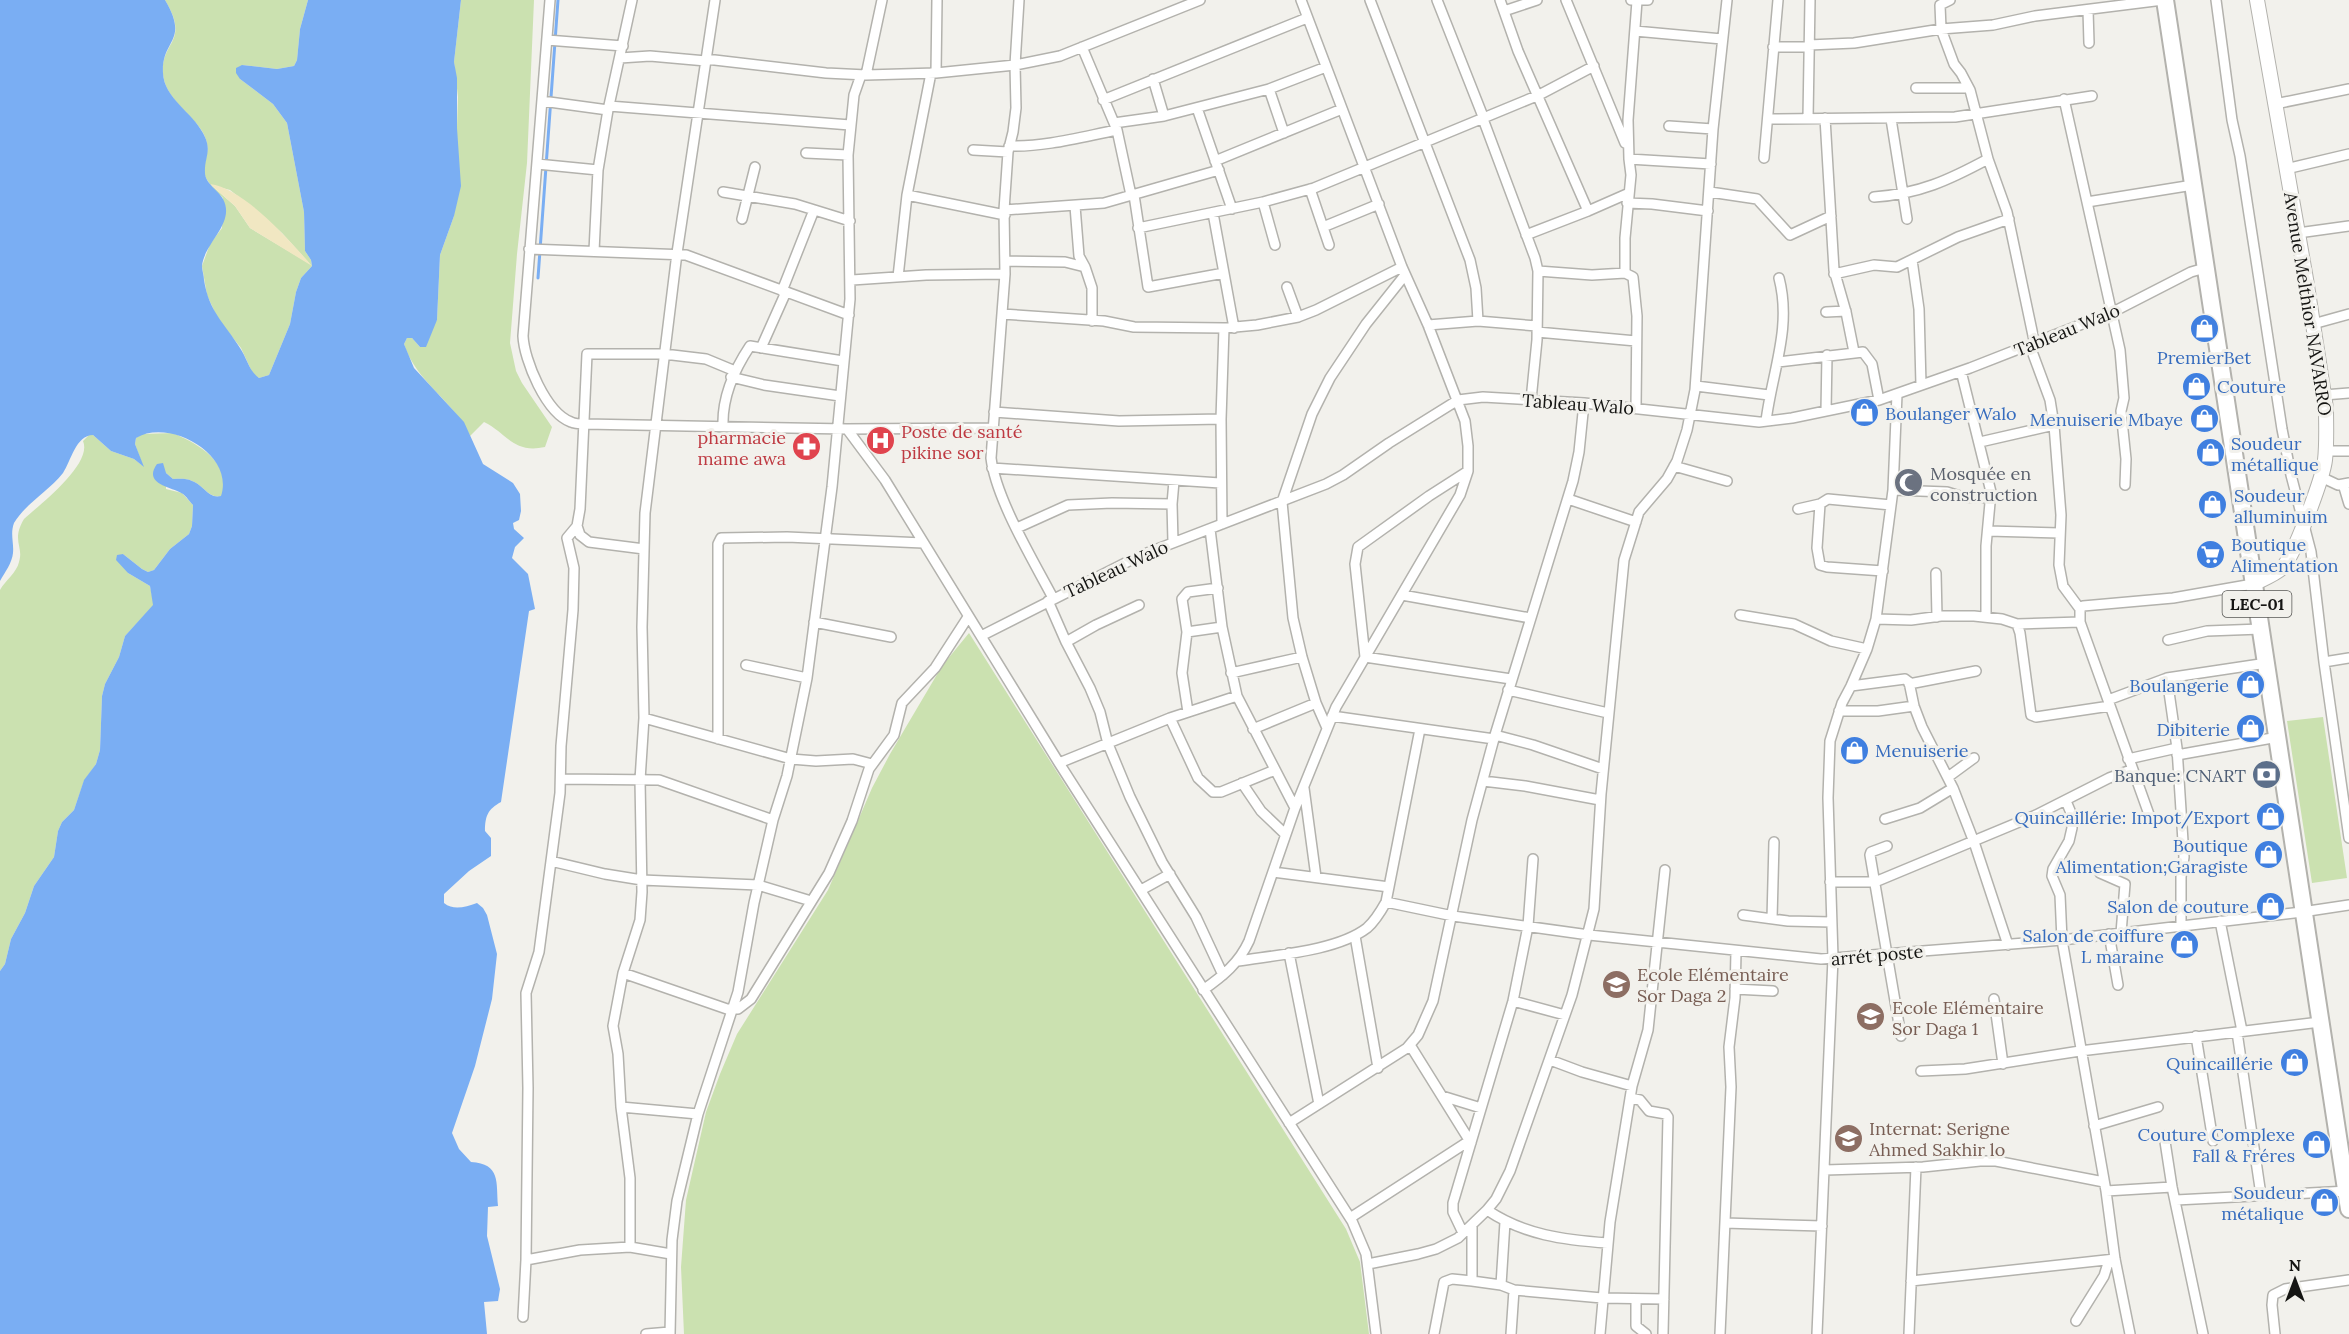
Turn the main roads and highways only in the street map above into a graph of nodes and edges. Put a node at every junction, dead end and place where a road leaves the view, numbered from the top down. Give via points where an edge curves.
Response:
1 (2164, 0) edge
2 (2348, 1191) edge
3 (2349, 1209) edge

1 - 2 highway, LEC-01
2 - 3 highway, LEC-01

